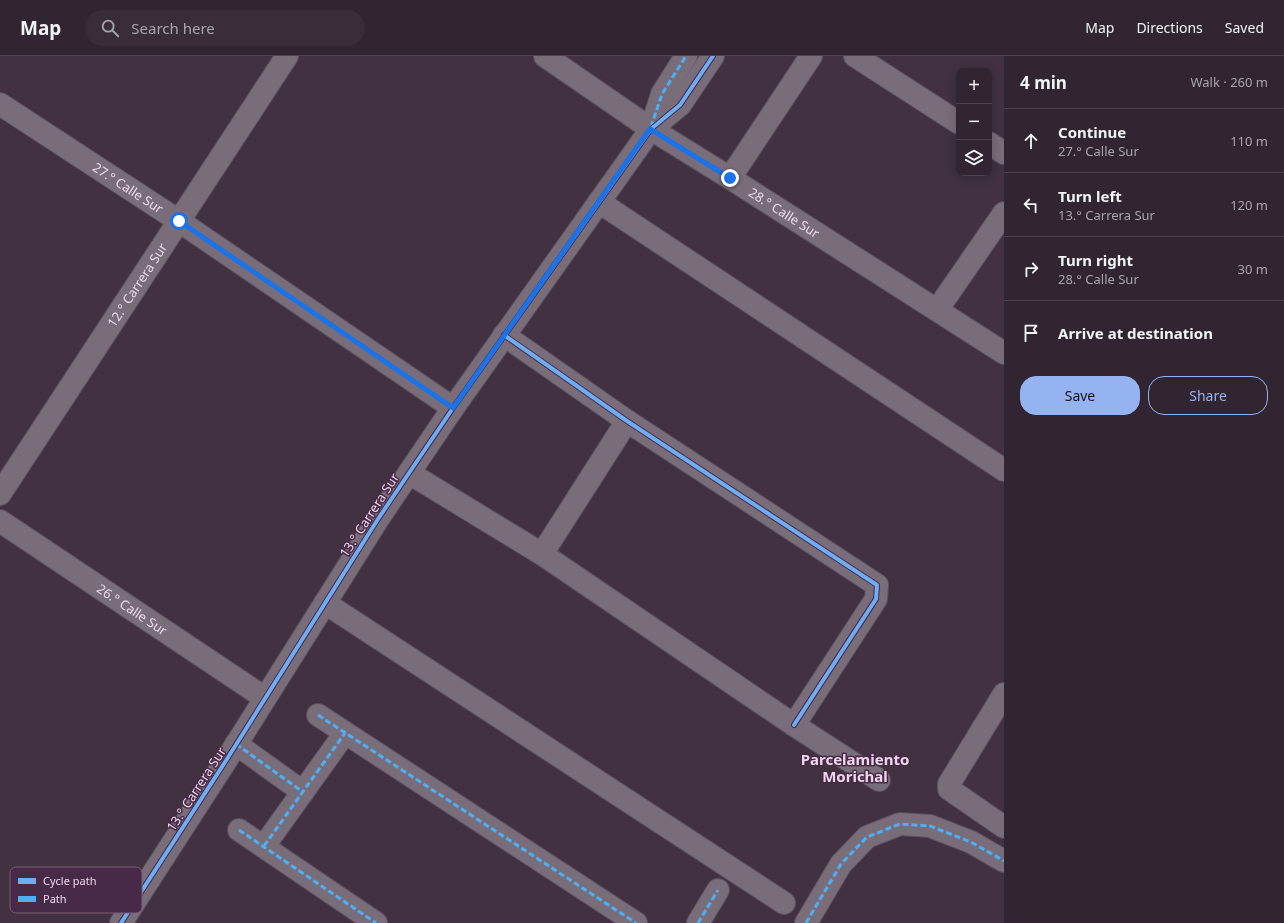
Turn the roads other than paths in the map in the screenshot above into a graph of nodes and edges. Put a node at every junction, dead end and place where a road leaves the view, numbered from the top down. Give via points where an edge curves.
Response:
1 (287, 56) edge
2 (545, 56) edge
3 (686, 56) edge
4 (713, 56) edge
5 (811, 56) edge
6 (855, 56) edge
7 (0, 104) edge
8 (956, 122) edge
9 (650, 129) junction
10 (992, 145) edge
11 (1004, 153) edge
12 (730, 178) junction
13 (599, 202) junction
14 (1004, 213) edge
15 (179, 221) junction
16 (936, 310) junction
17 (504, 335) junction
18 (1004, 353) edge
19 (453, 408) junction
20 (627, 421) junction
21 (1004, 470) edge
22 (409, 473) junction
23 (0, 494) edge
24 (0, 521) edge
25 (542, 554) junction
26 (325, 603) junction
27 (1004, 694) edge
28 (265, 698) junction
29 (318, 715) dead end
30 (794, 725) junction
31 (345, 733) junction
32 (236, 744) junction
33 (879, 780) dead end
34 (303, 792) junction
35 (1004, 827) edge
36 (239, 830) dead end
37 (264, 846) junction
38 (1004, 861) edge
39 (142, 890) edge
40 (718, 890) dead end
41 (784, 903) dead end
42 (127, 913) edge
43 (808, 922) edge
44 (121, 923) edge
45 (376, 923) edge
46 (636, 923) edge
47 (698, 923) edge

1 - 15 street, 12.° Carrera Sur
2 - 9 street, 28.° Calle Sur
3 - 9 street via 662,94
4 - 9 street via 680,105
5 - 12 street
6 - 8 street
7 - 15 street, 27.° Calle Sur
9 - 12 street, 28.° Calle Sur
9 - 13 street, 13.° Carrera Sur
10 - 11 street
12 - 16 street, 28.° Calle Sur
13 - 17 street, 13.° Carrera Sur
13 - 21 street
14 - 16 street
15 - 19 street, 27.° Calle Sur
15 - 23 street, 12.° Carrera Sur
16 - 18 street, 28.° Calle Sur
17 - 19 street, 13.° Carrera Sur
17 - 20 street
19 - 22 street, 13.° Carrera Sur
20 - 25 street
20 - 30 street via 877,585 876,599
22 - 25 street
22 - 26 street, 13.° Carrera Sur
24 - 28 street, 26.° Calle Sur
25 - 30 street
26 - 28 street, 13.° Carrera Sur
26 - 41 street
27 - 35 street via 948,789
28 - 32 street, 13.° Carrera Sur
29 - 31 street
30 - 33 street
31 - 34 street
31 - 46 street
32 - 34 street
32 - 39 street, 13.° Carrera Sur
34 - 37 street
36 - 37 street
37 - 45 street
38 - 43 street via 972,842 930,826 900,824 867,837 841,864
40 - 47 street
42 - 44 street, 13.° Carrera Sur

